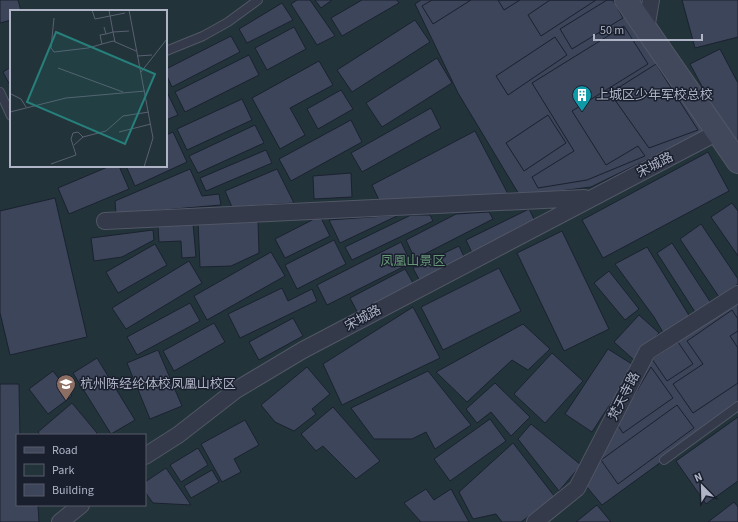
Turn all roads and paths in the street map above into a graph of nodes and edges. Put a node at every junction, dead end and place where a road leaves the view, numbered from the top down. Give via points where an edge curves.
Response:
1 (258, 0) edge
2 (626, 0) edge
3 (651, 0) edge
4 (646, 29) junction
5 (167, 51) edge
6 (0, 92) edge
7 (10, 114) edge
8 (718, 132) junction
9 (738, 162) edge
10 (592, 197) junction
11 (104, 221) dead end
12 (738, 294) edge
13 (738, 406) edge
14 (146, 455) edge
15 (664, 460) dead end
16 (80, 506) edge
17 (60, 522) edge
18 (535, 522) edge

1 - 5 lane via 228,22
2 - 4 street
3 - 4 street
4 - 8 street
6 - 7 lane
8 - 9 street
8 - 10 street, 宋城路
10 - 11 street, 宋城路
10 - 14 street, 宋城路 via 303,350 236,390
12 - 18 street, 梵天寺路 via 647,352 577,488
13 - 15 lane
16 - 17 street

